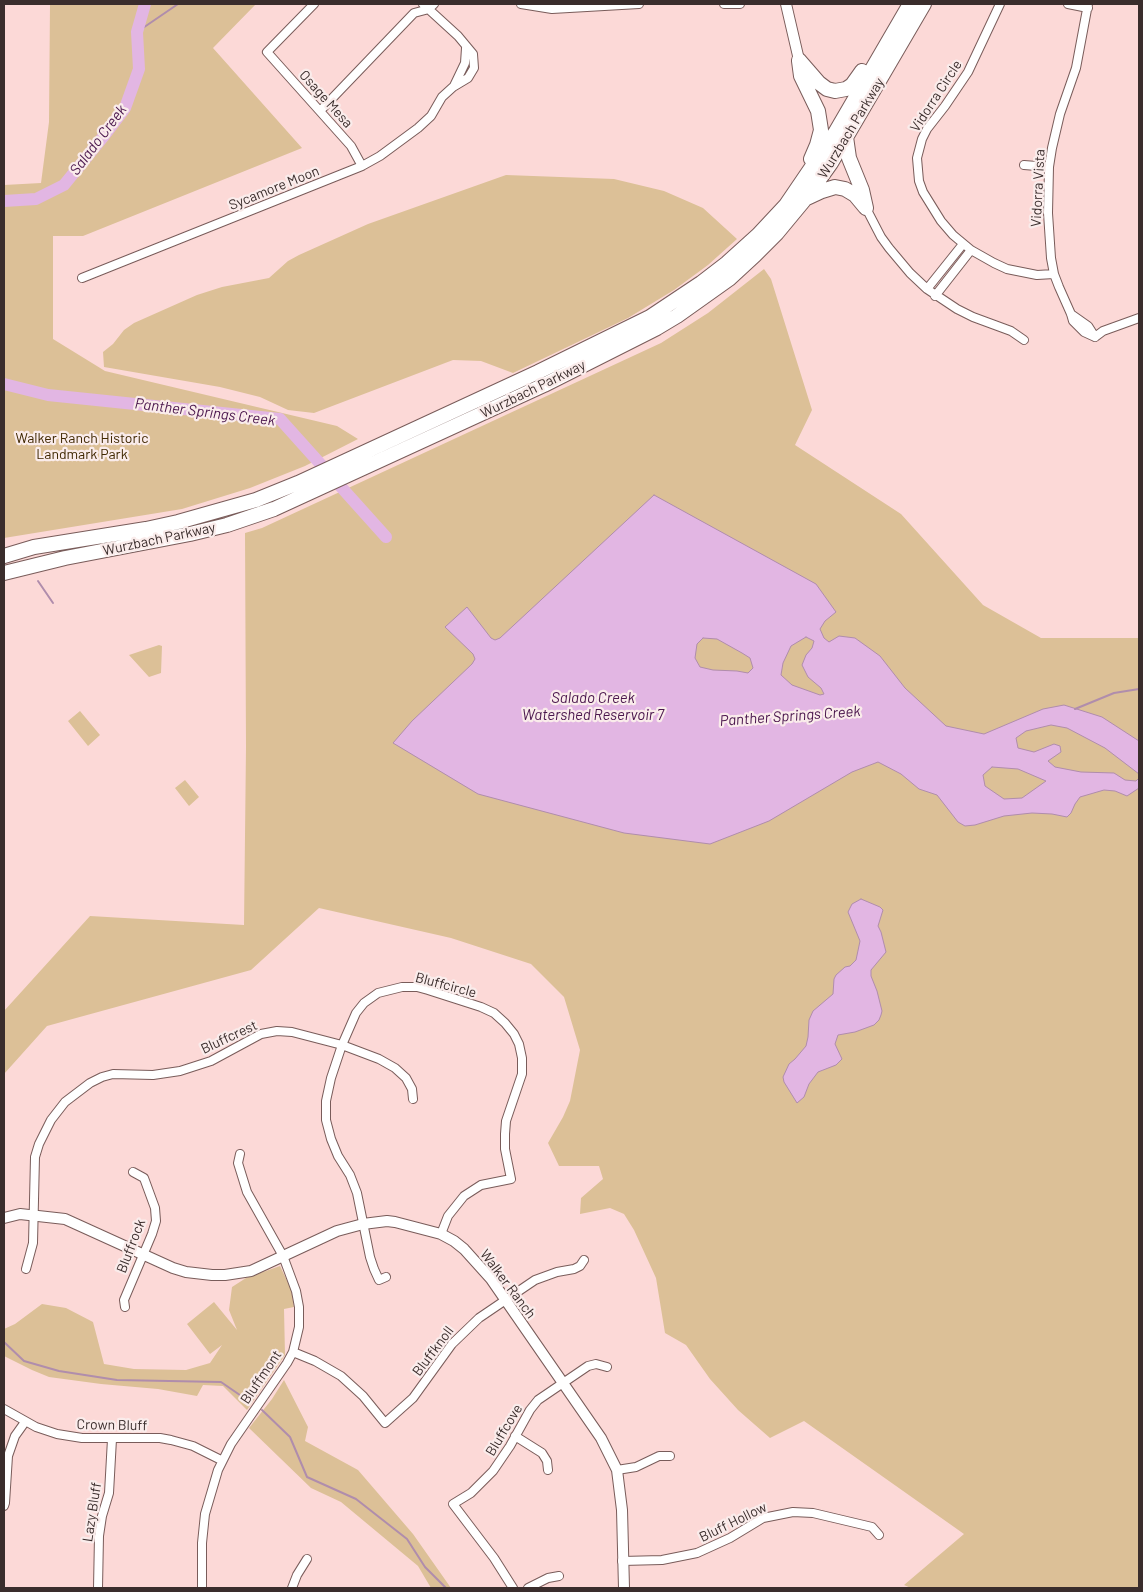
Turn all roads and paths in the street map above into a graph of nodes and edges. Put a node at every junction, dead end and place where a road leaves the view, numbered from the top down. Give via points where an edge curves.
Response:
1 (314, 4) edge
2 (416, 4) edge
3 (521, 4) edge
4 (640, 4) edge
5 (724, 4) edge
6 (740, 4) edge
7 (786, 4) edge
8 (903, 4) edge
9 (910, 4) edge
10 (924, 4) edge
11 (1000, 4) edge
12 (1068, 4) edge
13 (429, 6) edge
14 (1088, 6) edge
15 (414, 13) junction
16 (799, 60) junction
17 (320, 111) junction
18 (846, 137) junction
19 (1024, 165) dead end
20 (362, 166) junction
21 (1049, 167) junction
22 (801, 185) junction
23 (806, 198) junction
24 (866, 208) junction
25 (963, 244) junction
26 (751, 250) junction
27 (971, 250) junction
28 (946, 265) junction
29 (954, 271) junction
30 (1054, 274) junction
31 (82, 278) dead end
32 (927, 289) junction
33 (936, 296) junction
34 (1139, 318) edge
35 (1024, 340) dead end
36 (34, 547) junction
37 (4, 550) edge
38 (4, 556) edge
39 (40, 565) junction
40 (4, 574) edge
41 (4, 581) edge
42 (342, 1045) junction
43 (413, 1099) dead end
44 (240, 1154) dead end
45 (133, 1172) dead end
46 (34, 1215) junction
47 (4, 1218) edge
48 (363, 1224) junction
49 (441, 1234) junction
50 (143, 1254) junction
51 (283, 1256) junction
52 (584, 1260) dead end
53 (26, 1269) dead end
54 (386, 1277) dead end
55 (505, 1299) junction
56 (126, 1307) dead end
57 (293, 1352) junction
58 (607, 1367) dead end
59 (563, 1383) junction
60 (4, 1409) edge
61 (25, 1422) junction
62 (515, 1436) junction
63 (112, 1439) junction
64 (670, 1456) dead end
65 (221, 1460) junction
66 (548, 1470) dead end
67 (617, 1470) junction
68 (4, 1506) edge
69 (879, 1535) dead end
70 (307, 1559) dead end
71 (622, 1562) junction
72 (559, 1576) dead end
73 (98, 1588) edge
74 (202, 1588) edge
75 (292, 1588) edge
76 (513, 1588) edge
77 (528, 1588) edge
78 (624, 1588) edge

1 - 17 street, Osage Mesa via 267,52
2 - 15 street
3 - 4 street via 552,9
5 - 6 street
7 - 16 street
8 - 16 highway via 858,78 846,89 827,89
9 - 22 highway, Wurzbach Parkway
10 - 18 highway, Wurzbach Parkway
11 - 25 street, Vidorra Circle via 968,72 927,129 916,158 923,192 941,222
12 - 14 street
13 - 15 street
13 - 20 street, Sycamore Moon via 466,48 465,63 453,87 426,121
14 - 21 street, Vidorra Vista via 1076,68 1055,131
15 - 17 street
16 - 22 highway via 802,76 818,111 820,130
17 - 20 street, Osage Mesa via 351,146
18 - 23 highway, Wurzbach Parkway
18 - 24 highway via 849,158
19 - 21 street
20 - 31 street, Sycamore Moon
21 - 30 street, Vidorra Vista via 1049,238
22 - 26 highway, Wurzbach Parkway
23 - 24 highway via 834,187 855,195
23 - 26 highway, Wurzbach Parkway via 777,233
24 - 32 street via 889,248
25 - 27 street, Vidorra Circle
25 - 28 street
26 - 36 highway, Wurzbach Parkway via 650,317 298,483 220,512 146,529
26 - 39 highway, Wurzbach Parkway via 729,279 657,328 544,385 309,494 227,525
27 - 29 street
27 - 30 street, Vidorra Circle via 1007,269 1037,276
28 - 29 street
28 - 32 street
29 - 33 street
30 - 34 street, Vidorra Vista via 1071,314 1088,326 1095,337
32 - 33 street
33 - 35 street via 973,317 1011,330
36 - 37 highway
36 - 38 highway, Wurzbach Parkway
39 - 40 highway, Wurzbach Parkway
39 - 41 highway
42 - 43 street, Bluffcrest via 395,1068 410,1084
42 - 46 street, Bluffcrest via 292,1032 269,1032 211,1061 180,1071 153,1075 113,1074 90,1082 57,1111 39,1144 35,1157
42 - 48 street, Bluffcircle via 328,1092 326,1120 334,1148 354,1184
42 - 49 street, Bluffcircle via 352,1019 364,1003 378,993 402,986 423,988 494,1013 519,1044 522,1074 504,1134 511,1179 482,1185 464,1196 448,1216
44 - 51 street, Bluffmont via 238,1163 247,1192
45 - 50 street, Bluffrock via 144,1178 155,1208 156,1221
46 - 47 street, Walker Ranch
46 - 50 street, Walker Ranch via 76,1223
46 - 53 street, Bluffcrest via 33,1243
48 - 49 street, Walker Ranch via 395,1222
48 - 51 street, Walker Ranch via 337,1231
48 - 54 street, Bluffcircle via 374,1269 379,1280
49 - 55 street, Walker Ranch via 464,1250
50 - 51 street, Walker Ranch via 173,1268 212,1275 238,1274
50 - 56 street, Bluffrock via 124,1300
51 - 57 street, Bluffmont via 299,1307 299,1328
52 - 55 street, Bluffknoll via 574,1269 535,1280
55 - 57 street, Bluffknoll via 465,1330 414,1398 385,1423 341,1376
55 - 59 street, Walker Ranch
57 - 65 street, Bluffmont
58 - 59 street, Bluffcove via 588,1366
59 - 62 street, Bluffcove via 534,1405
59 - 67 street, Walker Ranch via 601,1438
60 - 61 street, Crown Bluff
61 - 63 street, Crown Bluff via 57,1434
61 - 68 street via 15,1436 8,1456
62 - 66 street via 542,1453
62 - 76 street, Bluffcove via 493,1472 453,1504
63 - 65 street, Crown Bluff via 171,1440
63 - 73 street, Lazy Bluff via 109,1493 99,1536
64 - 67 street via 659,1456 636,1467
65 - 74 street, Bluffmont via 206,1514
67 - 71 street, Walker Ranch via 622,1510
69 - 71 street, Bluff Hollow via 872,1527 822,1514 792,1512 764,1518 697,1553 662,1560
70 - 75 street
71 - 78 street, Walker Ranch
72 - 77 street

